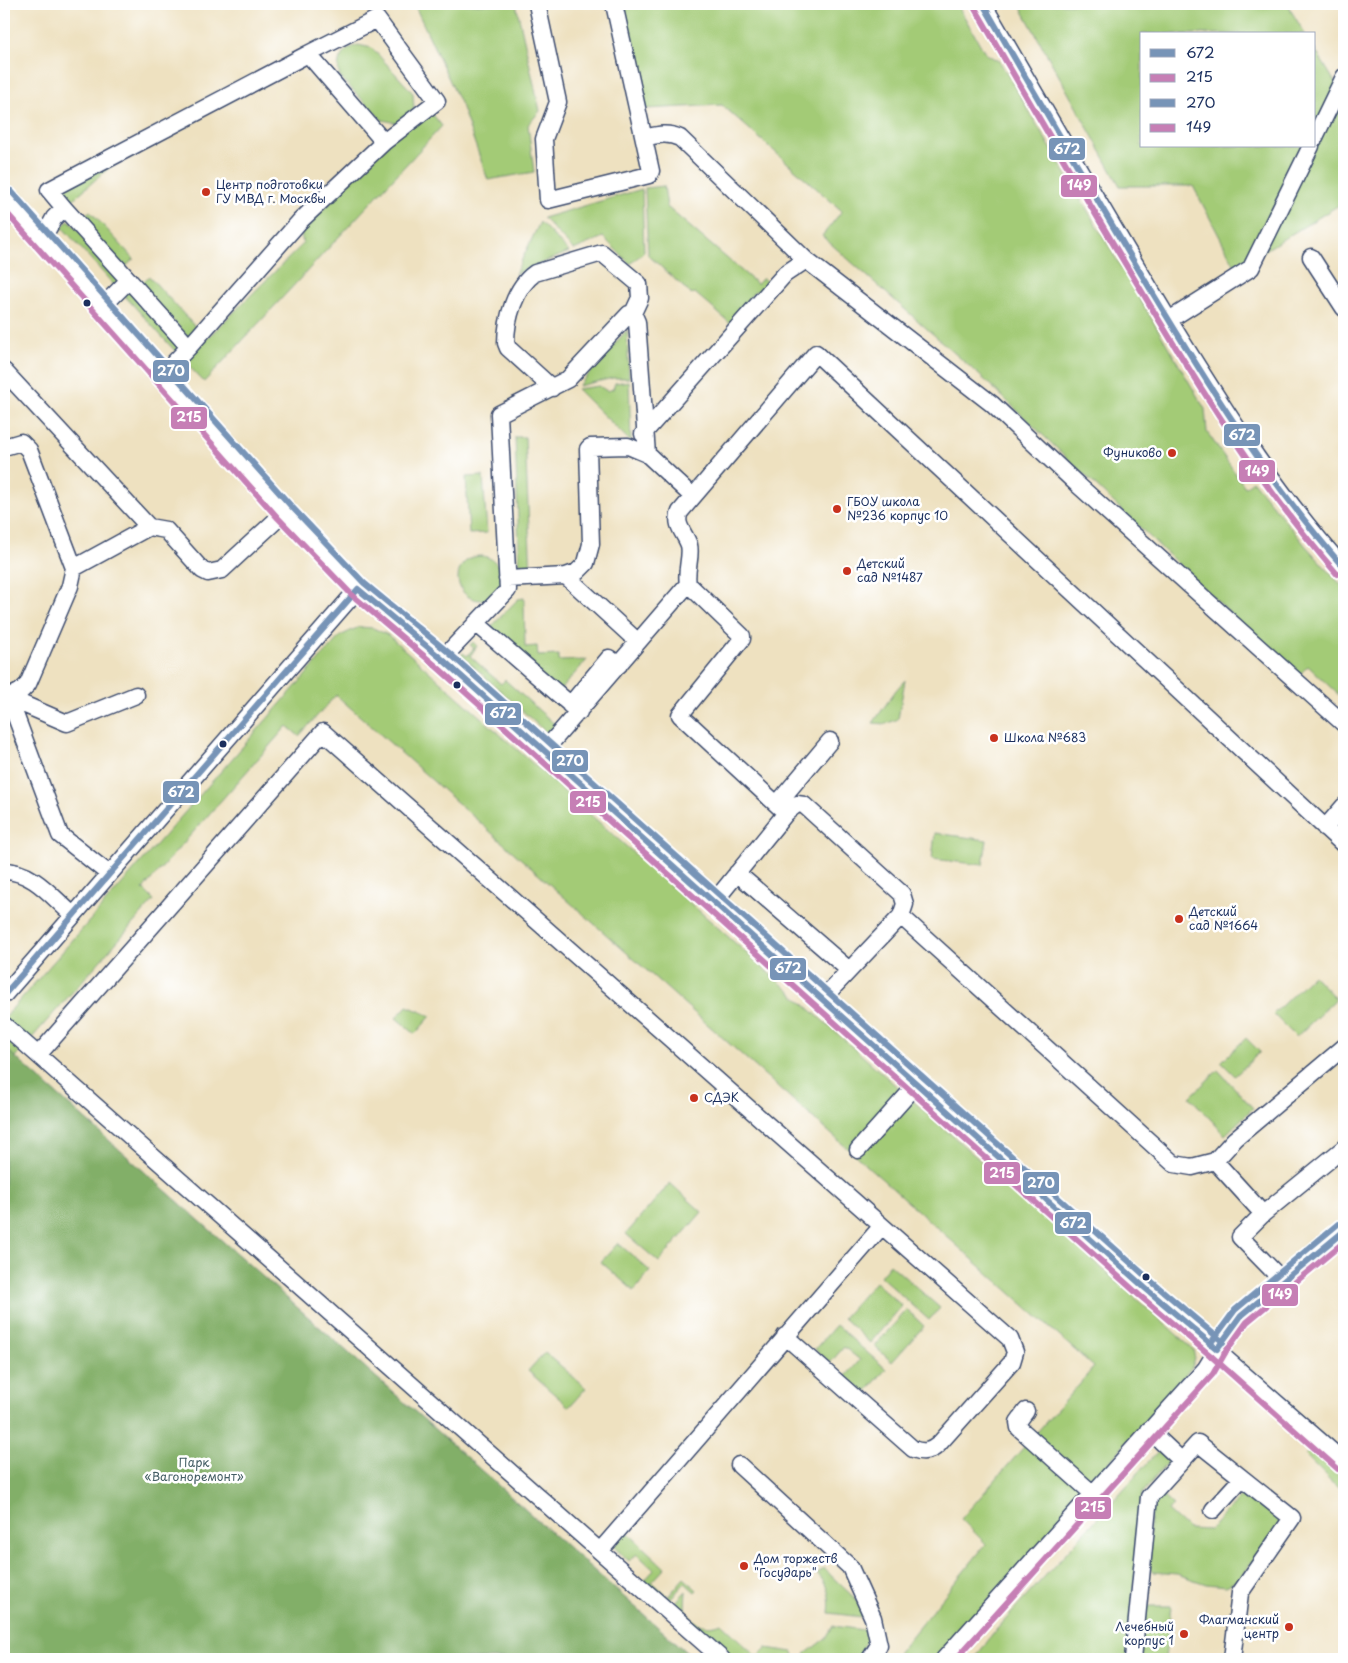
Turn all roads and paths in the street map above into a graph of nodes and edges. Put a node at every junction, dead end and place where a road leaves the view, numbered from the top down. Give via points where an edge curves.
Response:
1 (537, 4) edge
2 (614, 4) edge
3 (983, 4) edge
4 (308, 54) junction
5 (1344, 77) edge
6 (1316, 135) edge
7 (644, 138) junction
8 (384, 142) junction
9 (1309, 148) edge
10 (4, 197) edge
11 (64, 208) junction
12 (11, 215) edge
13 (42, 240) junction
14 (1311, 257) dead end
15 (806, 260) junction
16 (129, 280) junction
17 (102, 307) junction
18 (1344, 308) edge
19 (633, 313) junction
20 (1169, 320) junction
21 (190, 347) junction
22 (4, 371) edge
23 (164, 374) junction
24 (552, 388) junction
25 (643, 434) junction
26 (4, 447) edge
27 (647, 454) junction
28 (692, 496) junction
29 (286, 512) junction
30 (149, 527) junction
31 (74, 568) junction
32 (1344, 568) edge
33 (566, 576) junction
34 (507, 580) junction
35 (688, 584) junction
36 (358, 589) junction
37 (476, 623) junction
38 (638, 642) junction
39 (442, 659) junction
40 (136, 695) dead end
41 (6, 699) edge
42 (574, 708) junction
43 (1344, 724) edge
44 (830, 741) dead end
45 (544, 752) junction
46 (1344, 806) edge
47 (781, 808) junction
48 (1325, 828) junction
49 (1344, 845) edge
50 (4, 871) edge
51 (737, 873) junction
52 (109, 874) junction
53 (714, 902) junction
54 (73, 915) junction
55 (901, 916) junction
56 (850, 970) junction
57 (4, 995) edge
58 (823, 998) junction
59 (4, 1025) edge
60 (1344, 1048) edge
61 (38, 1055) junction
62 (918, 1083) junction
63 (1344, 1148) edge
64 (858, 1150) dead end
65 (1215, 1161) junction
66 (1263, 1214) junction
67 (881, 1227) junction
68 (1344, 1231) edge
69 (1283, 1282) junction
70 (785, 1336) junction
71 (1217, 1349) junction
72 (1026, 1411) dead end
73 (1149, 1430) junction
74 (1182, 1461) junction
75 (1344, 1462) edge
76 (739, 1465) dead end
77 (1242, 1478) junction
78 (1092, 1493) junction
79 (1213, 1510) dead end
80 (600, 1552) junction
81 (722, 1659) edge
82 (870, 1659) edge
83 (944, 1659) edge
84 (1133, 1659) edge
85 (1232, 1659) edge

1 - 7 street via 558,102 544,139 548,200 649,175 651,171
2 - 7 street
3 - 20 street
4 - 8 street
4 - 8 street via 377,19 437,102
4 - 11 street via 49,190
5 - 6 street
7 - 15 street via 662,134 680,138
8 - 21 street via 300,221
9 - 20 street via 1251,268
10 - 12 street
11 - 13 street via 54,218
11 - 16 street
12 - 13 street
13 - 17 street
14 - 18 street
15 - 25 street via 785,274
15 - 43 street via 992,404
16 - 17 street
16 - 21 street
17 - 23 street
19 - 24 street via 628,314 568,379
19 - 24 street via 640,298 640,284 602,253 529,276 515,296 506,343
19 - 25 street via 637,322
20 - 32 street via 1258,458 1297,512
21 - 23 street
22 - 30 street
23 - 29 street
24 - 34 street via 499,414
25 - 27 street
26 - 31 street via 21,442 29,450
27 - 28 street
27 - 33 street via 628,446 588,449 589,558 582,568
28 - 35 street via 678,517 689,546
28 - 48 street via 816,353
29 - 30 street via 215,573 202,570 166,530
29 - 36 street
30 - 31 street
31 - 41 street via 70,586 33,676 21,691
33 - 34 street
33 - 38 street
34 - 37 street via 508,590
35 - 38 street
35 - 47 street via 742,638 680,715
36 - 39 street
36 - 52 street
37 - 39 street
37 - 42 street
38 - 42 street
39 - 45 street
40 - 41 street via 67,723
41 - 52 street via 60,835
42 - 45 street
44 - 47 street
45 - 53 street
46 - 48 street
47 - 51 street
47 - 55 street via 799,803 811,811 902,894 905,904
48 - 49 street
50 - 54 street via 17,871 28,876
51 - 53 street
51 - 56 street
52 - 54 street
53 - 58 street
54 - 57 street
55 - 56 street
55 - 65 street via 1174,1164 1192,1167
56 - 58 street
58 - 62 street
59 - 61 street
60 - 65 street via 1235,1139
61 - 67 street via 322,732
61 - 80 street
62 - 64 street
62 - 71 street
63 - 66 street
65 - 66 street
66 - 69 street via 1240,1237
67 - 70 street
67 - 70 street via 1002,1332 1014,1345 1012,1362 938,1445 932,1450 919,1451
68 - 69 street
69 - 71 street via 1241,1316
70 - 80 street
71 - 73 street via 1206,1368
71 - 75 street
72 - 78 street via 1018,1422 1019,1428
73 - 74 street
73 - 78 street
74 - 77 street via 1198,1443
74 - 84 street via 1149,1497
76 - 82 street via 850,1567 873,1618 879,1645
77 - 79 street
77 - 85 street via 1292,1518 1240,1594
78 - 83 street
80 - 81 street

